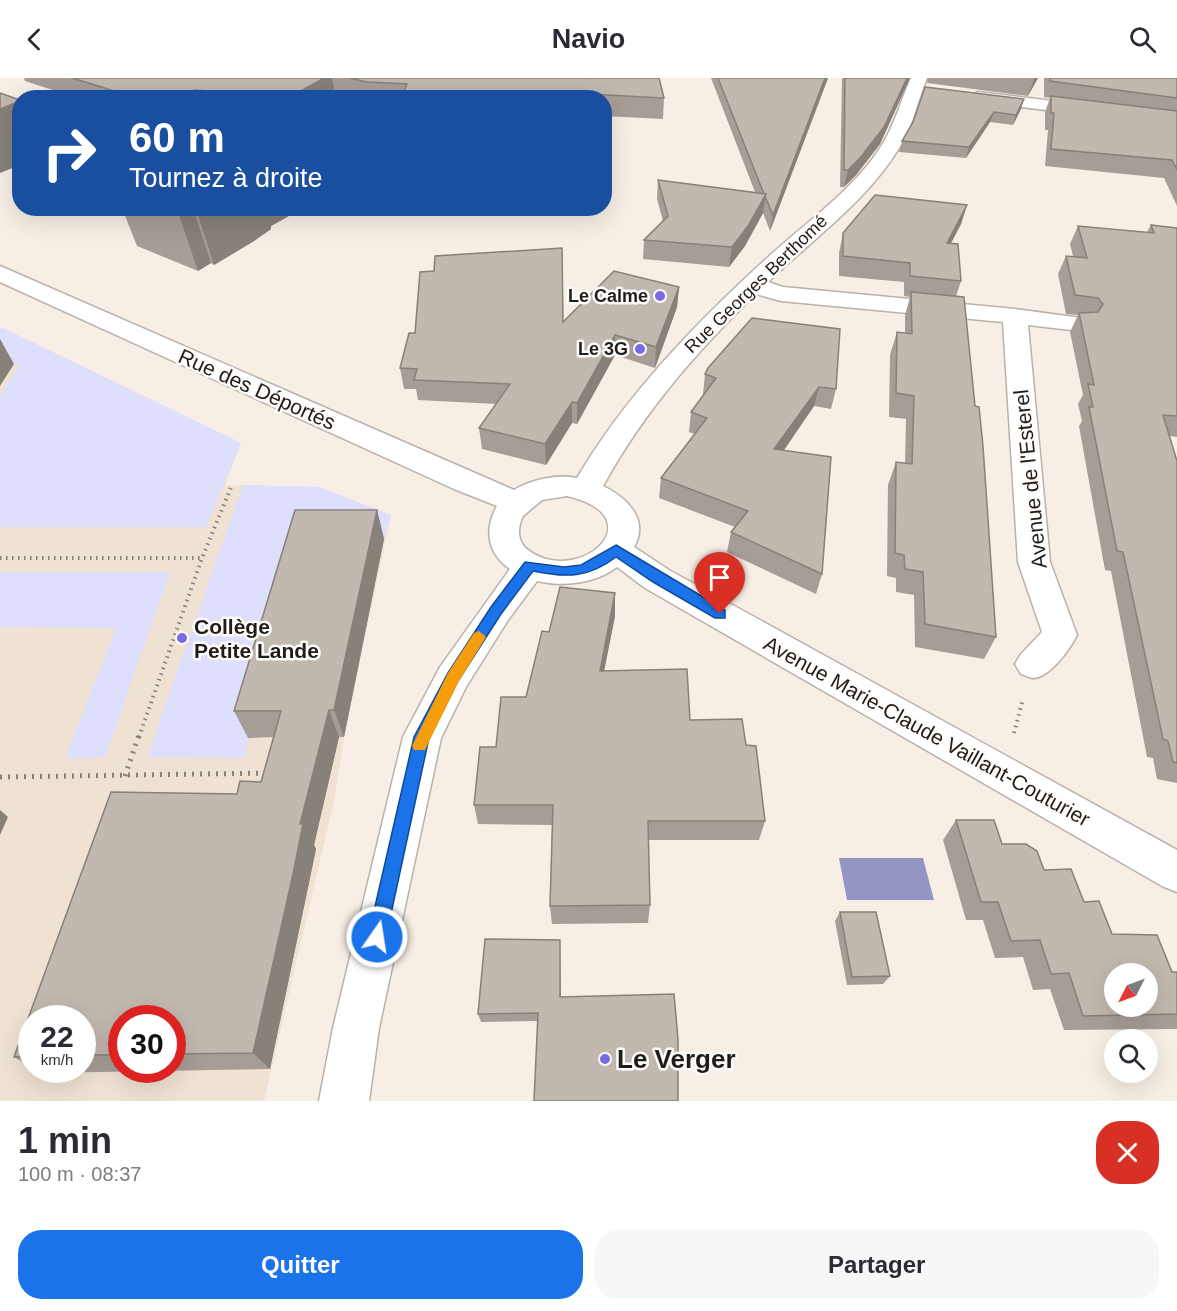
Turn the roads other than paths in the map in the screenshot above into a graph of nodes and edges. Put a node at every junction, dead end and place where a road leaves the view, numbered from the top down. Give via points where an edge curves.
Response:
1 (922, 86) edge
2 (963, 95) edge
3 (1177, 121) edge
4 (0, 273) edge
5 (751, 285) junction
6 (1015, 316) junction
7 (1080, 324) edge
8 (586, 489) junction
9 (516, 502) junction
10 (616, 550) junction
11 (530, 566) junction
12 (1033, 664) road end
13 (1177, 872) edge
14 (344, 1101) edge

1 - 5 street, Rue Georges Berthomé via 901,128 868,176
2 - 3 street
4 - 9 street, Rue des Déportés
5 - 6 street via 781,294
5 - 8 street, Rue Georges Berthomé via 671,367 603,455
6 - 7 street
6 - 12 street, Avenue de l'Esterel via 1034,562 1060,635
8 - 9 street via 548,487
8 - 10 street via 614,505 622,517 622,539
9 - 11 street via 506,515 505,543 514,556
10 - 11 street via 582,570 564,572
10 - 13 street, Avenue Marie-Claude Vaillant-Couturier via 657,579
11 - 14 street via 453,677 422,737 356,1028

